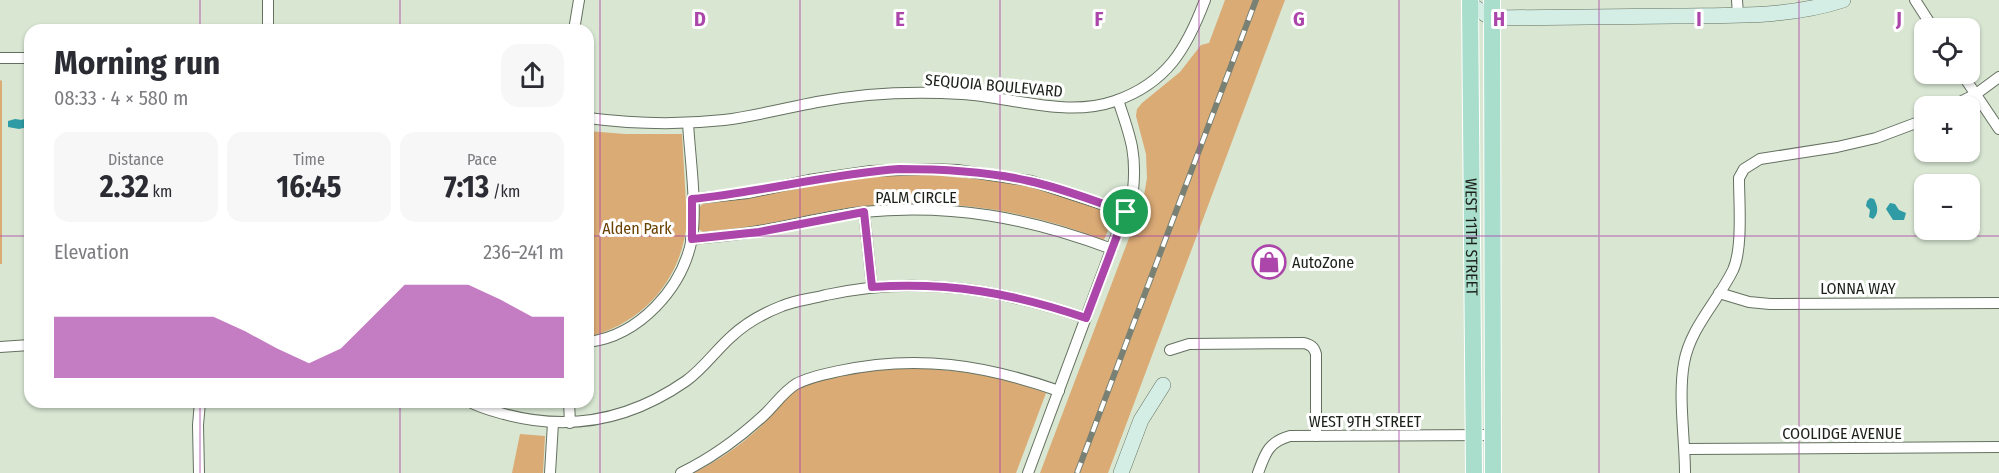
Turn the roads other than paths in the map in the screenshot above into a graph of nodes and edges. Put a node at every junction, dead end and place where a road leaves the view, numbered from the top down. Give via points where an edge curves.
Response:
1 (268, 0) edge
2 (579, 0) edge
3 (1205, 0) edge
4 (1492, 0) edge
5 (1843, 0) edge
6 (1915, 0) edge
7 (1474, 1) edge
8 (1737, 8) edge
9 (1491, 18) junction
10 (1927, 18) edge
11 (268, 24) edge
12 (575, 24) edge
13 (0, 58) edge
14 (24, 58) edge
15 (1999, 78) edge
16 (1969, 84) edge
17 (1976, 94) junction
18 (1972, 96) edge
19 (1118, 100) junction
20 (594, 119) edge
21 (688, 123) junction
22 (1914, 124) edge
23 (1999, 129) edge
24 (692, 199) junction
25 (864, 212) junction
26 (1126, 212) junction
27 (692, 239) junction
28 (1112, 249) junction
29 (872, 287) junction
30 (1719, 293) junction
31 (1999, 303) edge
32 (1086, 318) junction
33 (594, 341) edge
34 (24, 345) edge
35 (0, 347) edge
36 (1170, 350) dead end
37 (1163, 385) dead end
38 (1059, 391) junction
39 (199, 408) edge
40 (485, 408) edge
41 (569, 408) edge
42 (553, 423) junction
43 (570, 423) junction
44 (1474, 435) junction
45 (1493, 435) junction
46 (1316, 436) junction
47 (1999, 447) edge
48 (1685, 449) junction
49 (199, 473) edge
50 (550, 473) edge
51 (681, 473) edge
52 (1028, 473) edge
53 (1121, 473) edge
54 (1258, 473) edge
55 (1474, 473) edge
56 (1493, 473) edge
57 (1685, 473) edge

1 - 11 street
2 - 12 street
3 - 19 street, SEQUOIA BOULEVARD via 1184,49 1162,74
4 - 9 main road, WEST 11TH STREET
5 - 8 street via 1789,13
6 - 10 street
7 - 9 street
7 - 44 main road, WEST 11TH STREET
8 - 9 street
9 - 45 main road, WEST 11TH STREET
13 - 14 street
15 - 17 street
16 - 17 street
17 - 18 street
17 - 23 street
19 - 21 street, SEQUOIA BOULEVARD via 1072,108 964,94 894,94
19 - 26 street via 1132,142 1135,168
20 - 21 street, SEQUOIA BOULEVARD via 632,124
21 - 24 street
22 - 30 street via 1837,147 1760,159 1744,169 1739,178 1738,254
24 - 26 street via 871,171 948,170 1031,182
24 - 27 street
25 - 27 street, PALM CIRCLE via 759,232
25 - 28 street, PALM CIRCLE via 971,212 1067,232
25 - 29 street
26 - 28 street
27 - 33 street via 662,301 632,326
28 - 32 street
29 - 32 street via 924,285 985,291
29 - 43 street via 785,305 763,314 732,336 687,380 645,405 596,421
30 - 31 street, LONNA WAY via 1749,302 1770,303
30 - 48 street via 1691,339 1684,361
32 - 38 street
34 - 35 street
36 - 46 street via 1190,344 1310,345 1316,354
37 - 53 street via 1141,420
38 - 51 street via 955,364 905,362 847,369 796,384 732,443
38 - 52 street
39 - 49 street
40 - 42 street
41 - 43 street
42 - 43 street
42 - 50 street
44 - 45 street, WEST 9TH STREET
44 - 46 street, WEST 9TH STREET
44 - 55 main road, WEST 11TH STREET
45 - 56 main road, WEST 11TH STREET
46 - 54 street, WEST 9TH STREET via 1290,436 1271,445
47 - 48 street, COOLIDGE AVENUE
48 - 57 street

